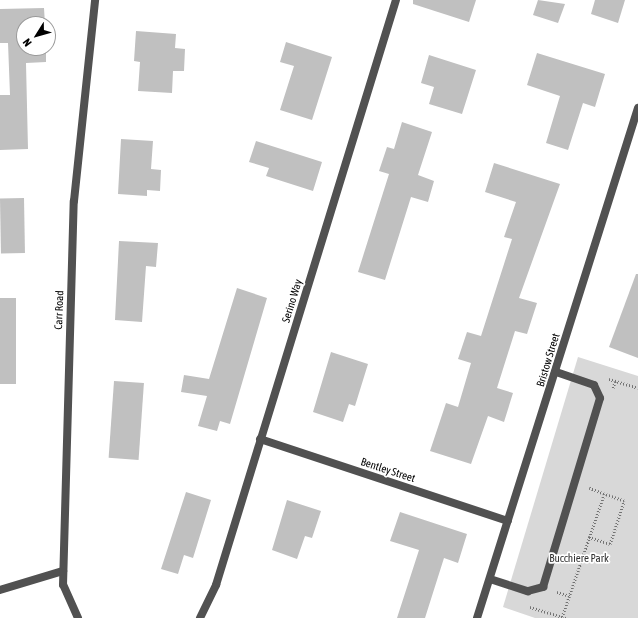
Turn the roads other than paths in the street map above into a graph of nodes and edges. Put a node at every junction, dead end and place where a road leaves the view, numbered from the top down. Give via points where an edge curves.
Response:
1 (95, 0) edge
2 (396, 0) edge
3 (638, 108) edge
4 (634, 136) edge
5 (556, 372) junction
6 (260, 439) junction
7 (508, 521) junction
8 (63, 571) junction
9 (490, 579) junction
10 (0, 590) edge
11 (78, 618) edge
12 (200, 618) edge
13 (477, 618) edge

1 - 8 street, Carr Road via 74,201
2 - 6 street, Serino Way
3 - 4 street, Bristow Street
4 - 5 street, Bristow Street
5 - 7 street, Bristow Street
5 - 9 street via 594,385 600,398 543,587 528,591
6 - 7 street, Bentley Street
6 - 12 street, Serino Way via 207,608
7 - 9 street, Bristow Street
8 - 10 street
8 - 11 street, Carr Road via 63,585
9 - 13 street, Bristow Street

